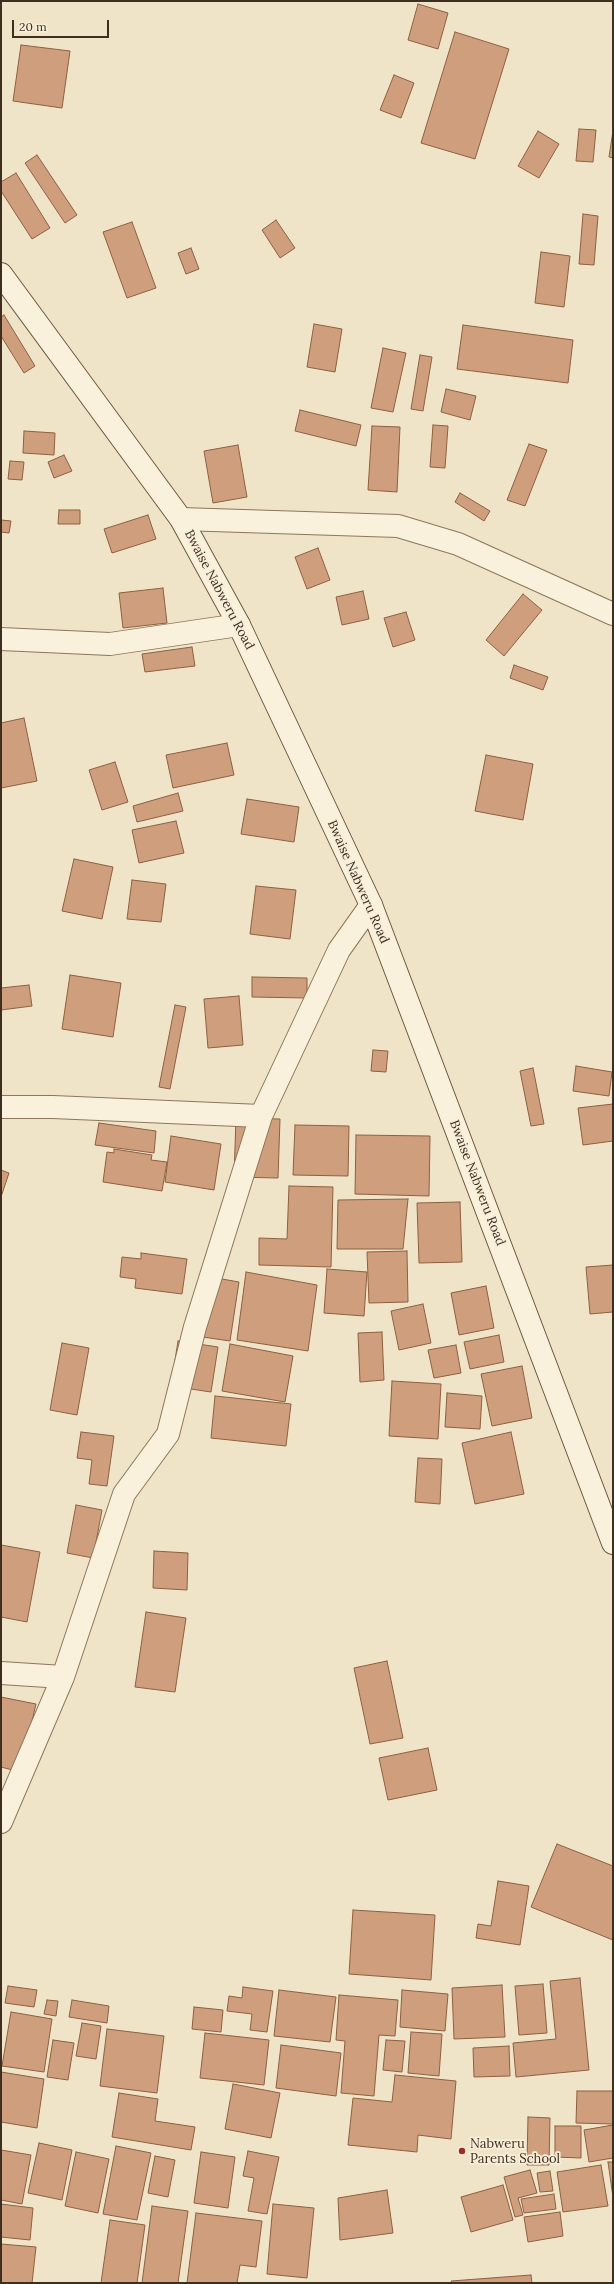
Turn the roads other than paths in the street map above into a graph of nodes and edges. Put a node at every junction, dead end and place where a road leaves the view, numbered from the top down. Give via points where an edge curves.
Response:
1 (1, 274) edge
2 (181, 519) junction
3 (613, 614) edge
4 (239, 624) junction
5 (1, 639) edge
6 (371, 905) junction
7 (1, 1107) edge
8 (260, 1116) junction
9 (613, 1543) edge
10 (1, 1673) edge
11 (63, 1678) junction
12 (1, 1822) edge

1 - 2 street, Bwaise Nabweru Road
2 - 3 street via 398,526 458,544
2 - 4 street, Bwaise Nabweru Road
4 - 5 street via 110,644
4 - 6 street, Bwaise Nabweru Road
6 - 8 street via 339,950
6 - 9 street, Bwaise Nabweru Road
7 - 8 street
8 - 11 street via 194,1327 168,1434 124,1494
10 - 11 street
11 - 12 street

